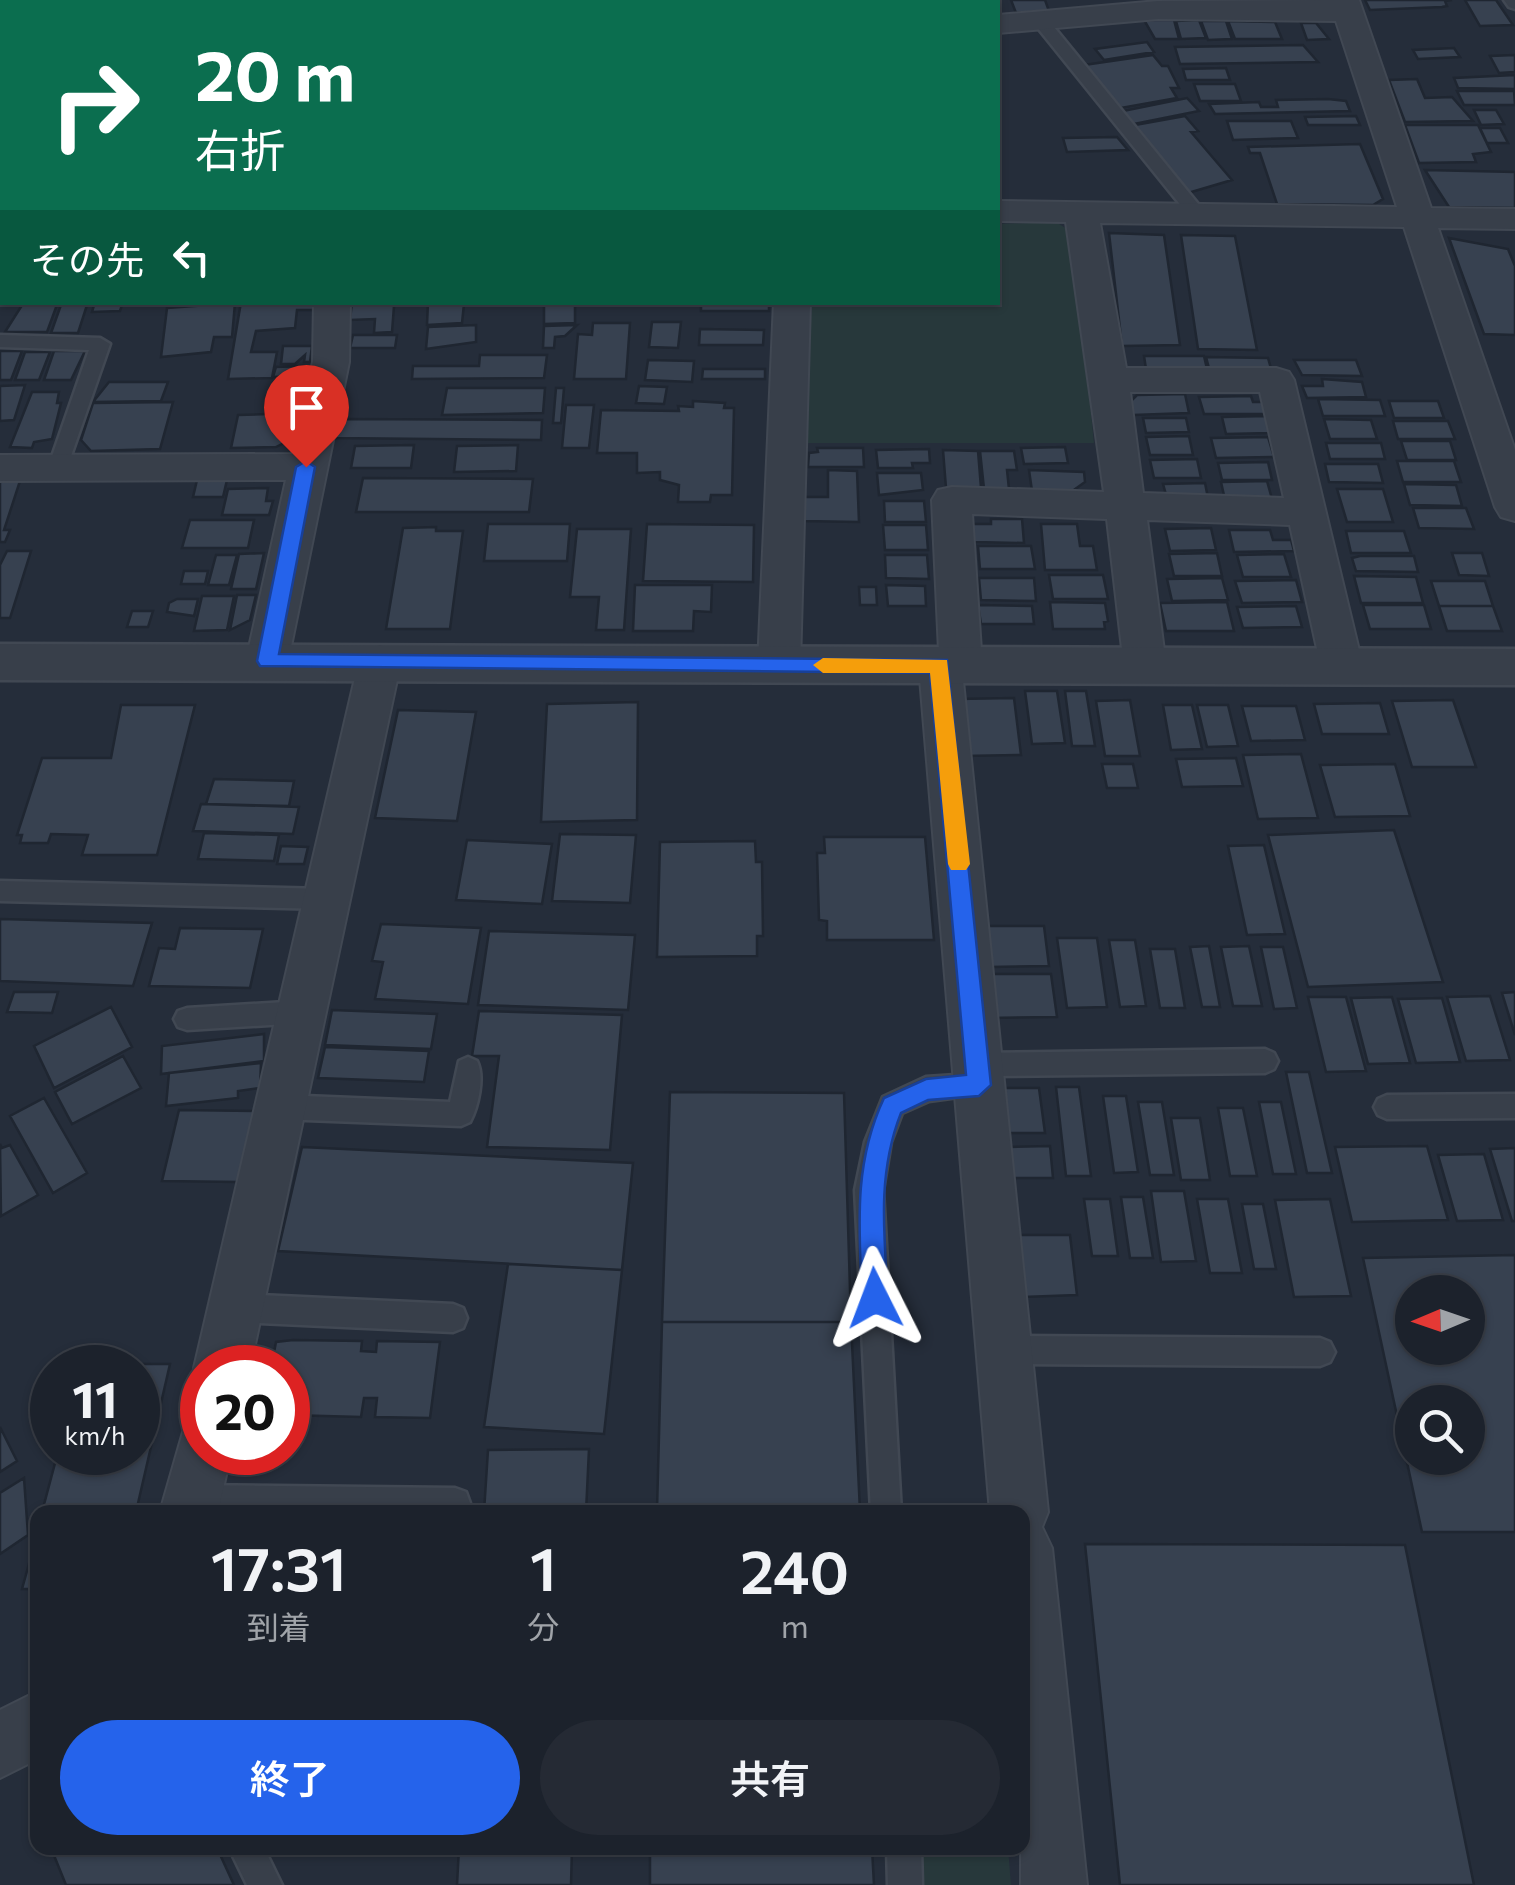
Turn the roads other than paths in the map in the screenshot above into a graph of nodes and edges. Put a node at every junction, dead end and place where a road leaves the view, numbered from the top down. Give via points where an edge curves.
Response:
1 (1344, 6) edge
2 (1069, 8) edge
3 (1038, 19) junction
4 (1000, 24) edge
5 (1000, 212) edge
6 (1081, 213) junction
7 (1197, 214) junction
8 (1416, 217) junction
9 (1515, 219) edge
10 (332, 305) edge
11 (792, 305) edge
12 (0, 340) edge
13 (1110, 380) junction
14 (306, 467) junction
15 (0, 468) edge
16 (58, 468) junction
17 (1125, 506) junction
18 (1515, 507) edge
19 (1304, 512) junction
20 (268, 661) junction
21 (380, 661) junction
22 (0, 662) edge
23 (779, 665) junction
24 (950, 666) junction
25 (1145, 666) junction
26 (1342, 667) junction
27 (1515, 667) edge
28 (0, 891) edge
29 (326, 899) junction
30 (302, 1012) junction
31 (187, 1020) dead end
32 (1265, 1061) dead end
33 (468, 1069) dead end
34 (978, 1075) junction
35 (1515, 1106) edge
36 (280, 1107) junction
37 (1388, 1107) dead end
38 (235, 1308) junction
39 (453, 1318) dead end
40 (227, 1345) edge
41 (1004, 1350) junction
42 (1320, 1352) dead end
43 (195, 1488) edge
44 (455, 1503) dead end
45 (886, 1505) edge
46 (1018, 1505) edge
47 (1030, 1632) edge
48 (30, 1727) edge
49 (0, 1746) edge
50 (250, 1855) edge
51 (904, 1855) edge
52 (265, 1885) edge
53 (906, 1885) edge
54 (1054, 1885) edge

1 - 2 street
1 - 8 street
2 - 3 street
3 - 4 street
3 - 7 lane
5 - 6 street
6 - 7 street
6 - 13 street
7 - 8 street
8 - 9 street
8 - 18 street
10 - 14 street via 331,362
11 - 23 street
12 - 16 lane via 100,344
13 - 17 street
13 - 19 street via 1276,380
14 - 16 street
14 - 20 street
15 - 16 street
17 - 19 street
17 - 24 street via 952,500
17 - 25 street
19 - 26 street
20 - 21 street
20 - 22 street
21 - 23 street
21 - 29 street
23 - 24 street
24 - 25 street
24 - 34 street
25 - 26 street
26 - 27 street
28 - 29 lane
29 - 30 street
30 - 31 lane
30 - 36 street
32 - 34 lane
33 - 36 lane via 460,1114
34 - 41 street
34 - 45 lane via 892,1105 878,1142 870,1190
35 - 37 lane
36 - 38 street
38 - 39 lane
38 - 40 street
41 - 42 lane
41 - 46 street
43 - 44 lane
47 - 54 street
48 - 49 street
50 - 52 lane
51 - 53 lane

